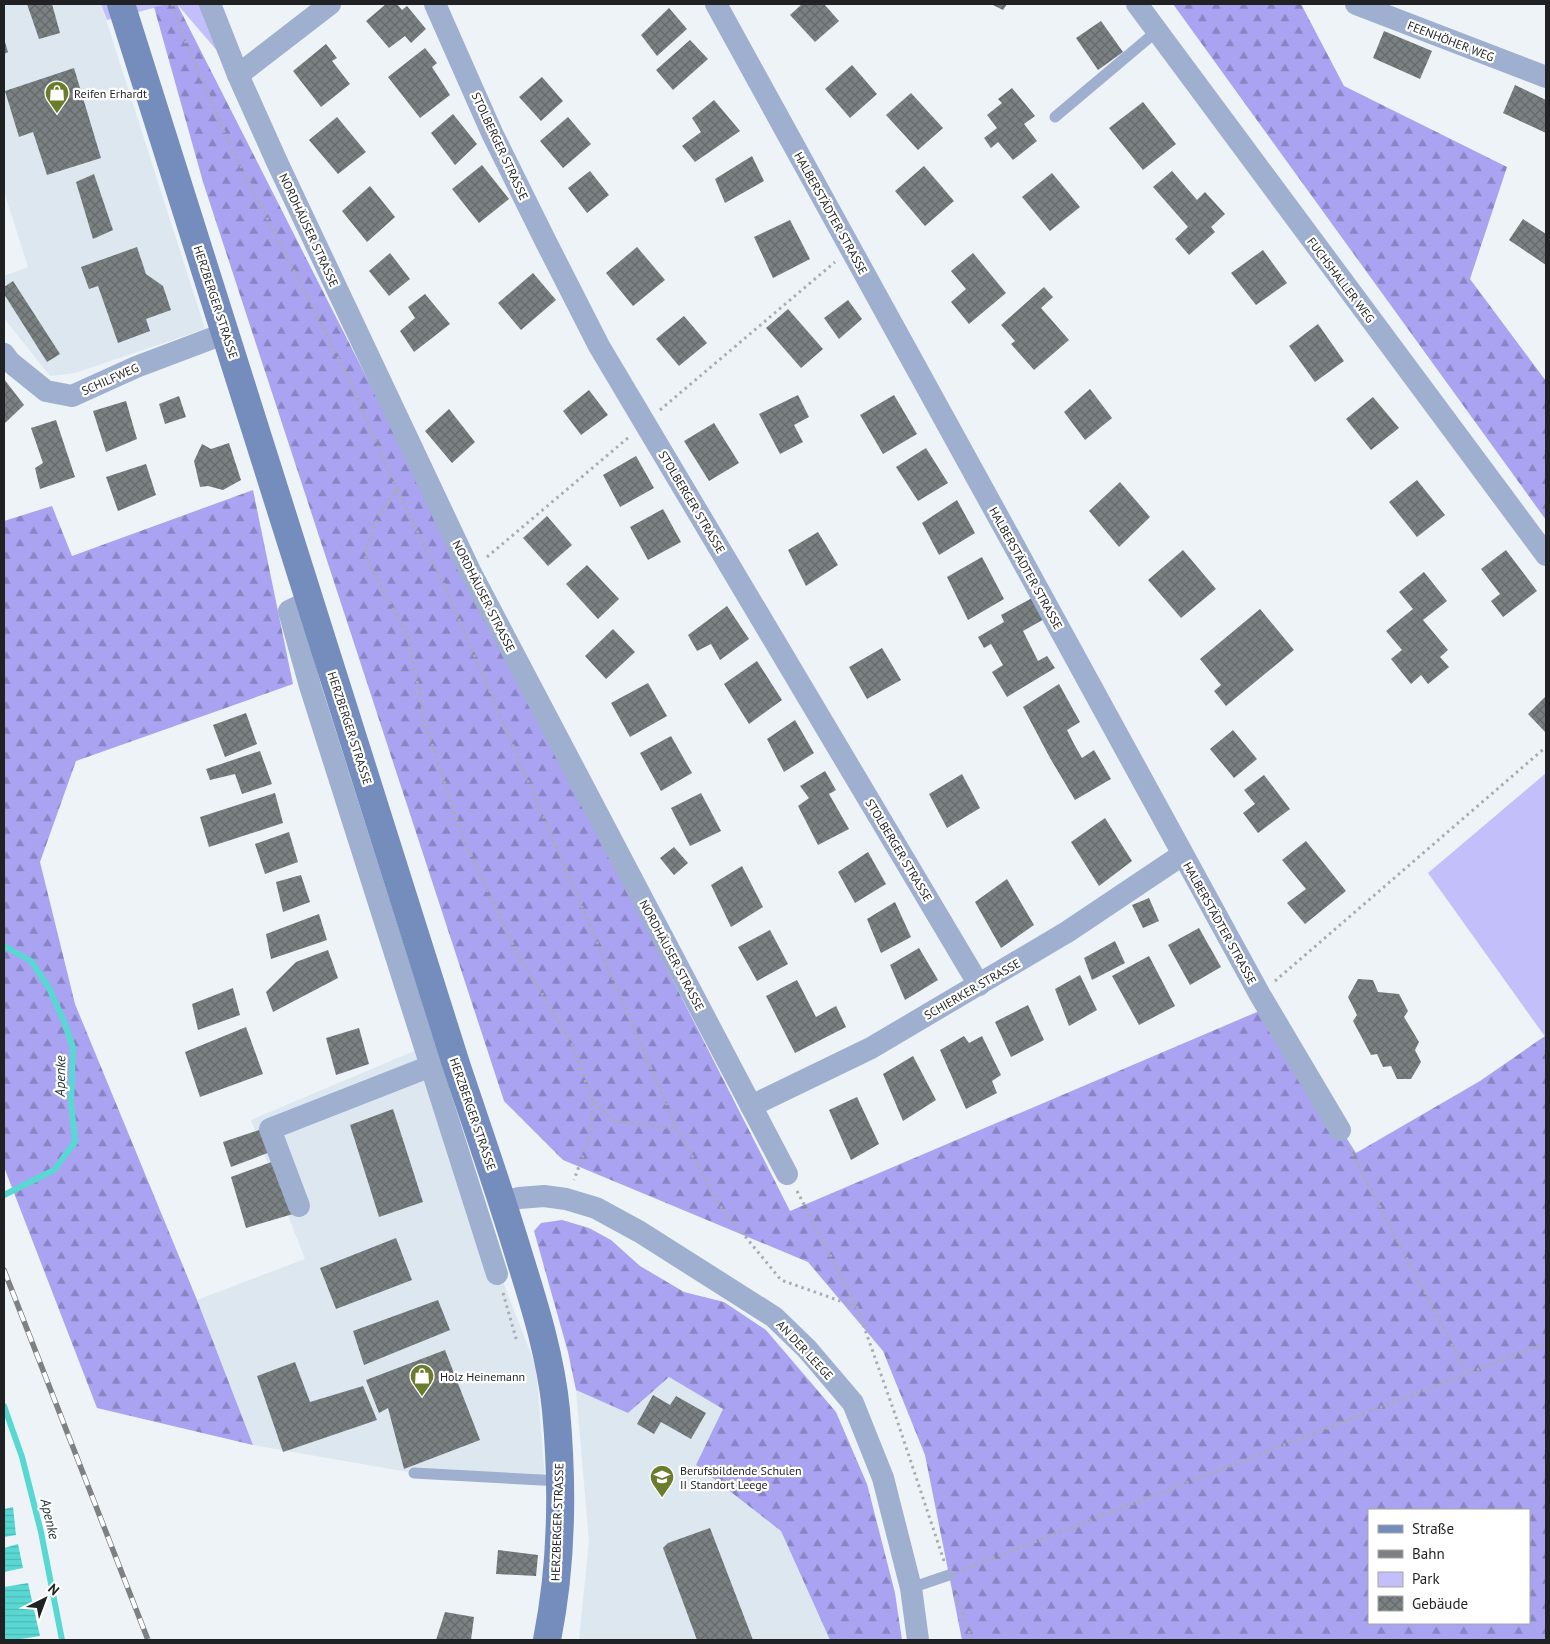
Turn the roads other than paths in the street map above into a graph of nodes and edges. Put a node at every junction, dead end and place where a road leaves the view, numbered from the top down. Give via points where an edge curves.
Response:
1 (121, 4) edge
2 (210, 4) edge
3 (330, 4) edge
4 (436, 4) edge
5 (716, 4) edge
6 (1138, 4) edge
7 (1356, 4) edge
8 (1157, 32) junction
9 (238, 75) junction
10 (1546, 77) edge
11 (1055, 117) dead end
12 (226, 333) junction
13 (4, 354) edge
14 (1546, 556) edge
15 (310, 601) junction
16 (1182, 855) junction
17 (979, 985) junction
18 (431, 1066) junction
19 (751, 1106) junction
20 (1340, 1130) road end
21 (787, 1174) road end
22 (503, 1202) junction
23 (299, 1206) dead end
24 (497, 1274) dead end
25 (414, 1473) dead end
26 (560, 1481) junction
27 (949, 1575) road end
28 (911, 1588) junction
29 (547, 1640) edge
30 (918, 1640) edge

1 - 12 street, HERZBERGER STRASSE
2 - 9 street, NORDHÄUSER STRASSE
3 - 9 street
4 - 17 street, STOLBERGER STRASSE via 492,132 599,346
5 - 16 street, HALBERSTÄDTER STRASSE
6 - 8 street, FUCHSHALLER WEG
7 - 10 street, FEENHÖHER WEG
8 - 11 lane
8 - 14 street, FUCHSHALLER WEG
9 - 19 street, NORDHÄUSER STRASSE via 470,571
12 - 13 street, SCHILFWEG via 136,367 72,396 46,391
12 - 15 street, HERZBERGER STRASSE
15 - 18 street, HERZBERGER STRASSE via 289,611
15 - 22 street, HERZBERGER STRASSE via 456,1064
16 - 17 street, SCHIERKER STRASSE via 1067,932
16 - 20 street, HALBERSTÄDTER STRASSE
17 - 19 street, SCHIERKER STRASSE via 870,1048
18 - 23 street, HERZBERGER STRASSE via 270,1129
18 - 24 street, HERZBERGER STRASSE
19 - 21 street, NORDHÄUSER STRASSE
22 - 26 street, HERZBERGER STRASSE via 548,1364 556,1408
22 - 28 street, AN DER LEEGE via 544,1196 596,1208 640,1232 774,1317 807,1349 853,1403 883,1478
25 - 26 lane
26 - 29 street, HERZBERGER STRASSE via 558,1565
27 - 28 lane
28 - 30 street, AN DER LEEGE

